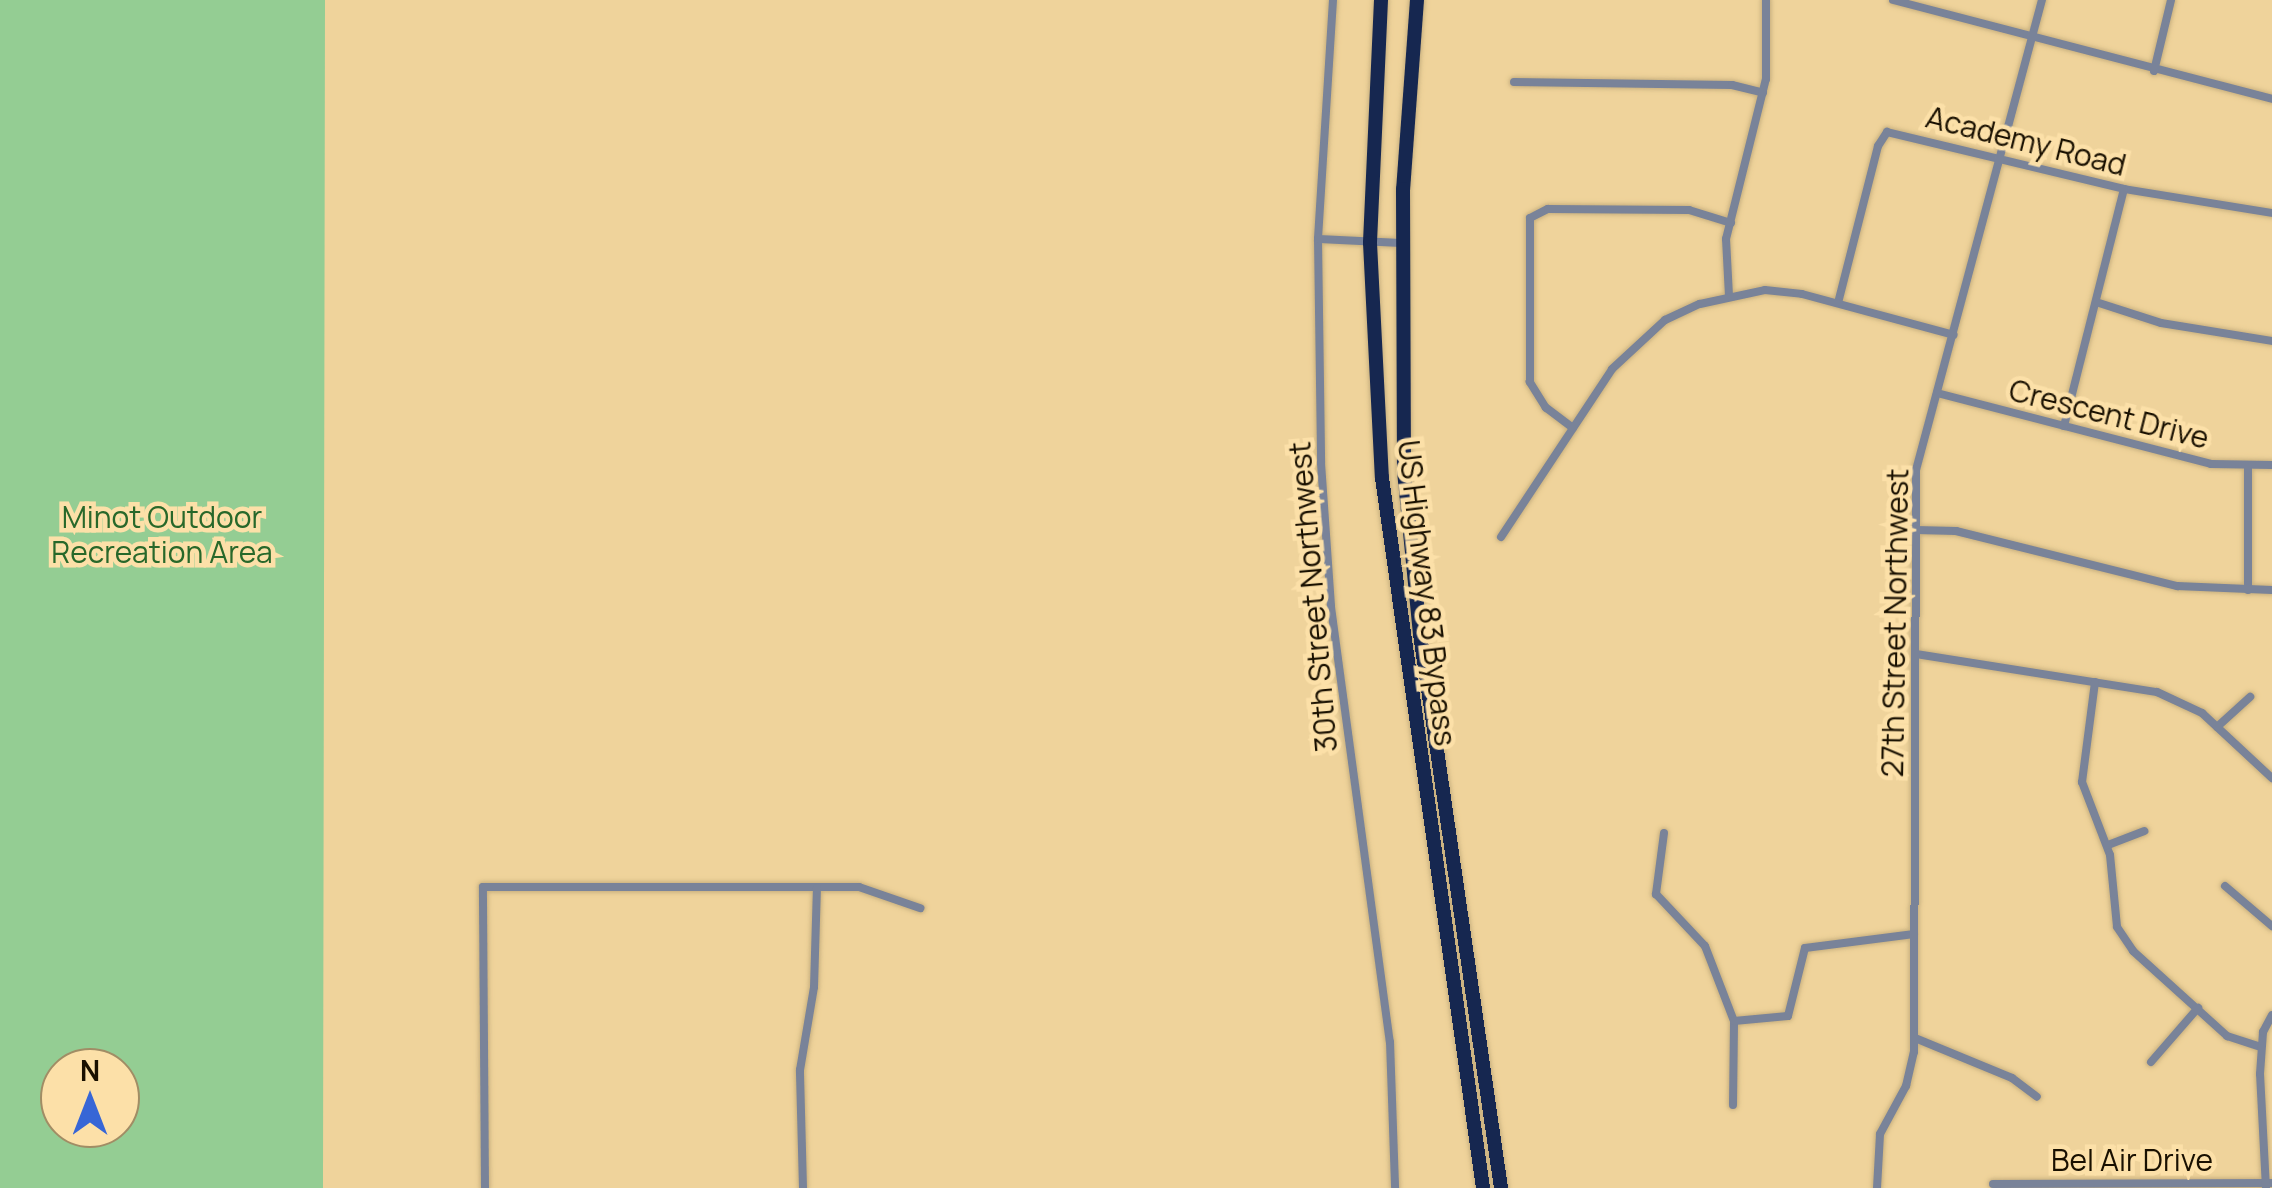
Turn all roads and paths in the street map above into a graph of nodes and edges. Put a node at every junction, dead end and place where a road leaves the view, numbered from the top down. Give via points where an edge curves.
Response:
1 (1333, 0) edge
2 (1381, 0) edge
3 (1417, 0) edge
4 (1766, 0) edge
5 (1893, 0) edge
6 (2042, 0) edge
7 (2171, 0) edge
8 (2032, 40) junction
9 (2154, 71) junction
10 (1514, 82) dead end
11 (1763, 93) junction
12 (2272, 99) edge
13 (2001, 157) junction
14 (2124, 189) junction
15 (2272, 213) edge
16 (1730, 222) junction
17 (1318, 239) junction
18 (1370, 243) junction
19 (1402, 243) junction
20 (1729, 296) junction
21 (2096, 302) junction
22 (1838, 303) junction
23 (1954, 335) junction
24 (2272, 341) edge
25 (1937, 393) junction
26 (2064, 426) junction
27 (1574, 428) junction
28 (2248, 465) junction
29 (2272, 465) edge
30 (1916, 530) junction
31 (1501, 537) dead end
32 (2248, 590) junction
33 (2272, 590) edge
34 (1916, 654) junction
35 (2095, 682) junction
36 (2250, 697) dead end
37 (2217, 727) junction
38 (2272, 778) edge
39 (2144, 832) dead end
40 (1664, 833) dead end
41 (2108, 845) junction
42 (2225, 886) dead end
43 (817, 888) junction
44 (920, 908) dead end
45 (2272, 926) edge
46 (1914, 934) junction
47 (2198, 1008) junction
48 (2272, 1015) edge
49 (1734, 1021) junction
50 (1914, 1038) junction
51 (2260, 1048) junction
52 (2152, 1062) dead end
53 (2037, 1097) dead end
54 (1732, 1105) dead end
55 (1993, 1184) dead end
56 (2268, 1185) edge
57 (486, 1188) edge
58 (802, 1188) edge
59 (1395, 1188) edge
60 (1480, 1188) edge
61 (1501, 1188) edge
62 (1877, 1188) edge

1 - 17 street, 30th Street Northwest
2 - 18 highway, US Highway 83 Bypass
3 - 19 highway, US Highway 83 Bypass
4 - 11 street
5 - 8 street
6 - 8 street, 27th Street Northwest
7 - 9 street
8 - 9 street
8 - 13 street, 27th Street Northwest
9 - 12 street
10 - 11 street via 1732,85
11 - 16 street
13 - 14 street, Academy Road
13 - 22 street, Academy Road via 1887,132
13 - 23 street, 27th Street Northwest
14 - 15 street, Academy Road
14 - 21 street
16 - 20 street
16 - 27 street via 1688,210 1548,209 1530,218 1530,382 1546,408
17 - 18 street
17 - 59 street, 30th Street Northwest via 1331,607 1383,980
18 - 19 street
18 - 60 highway, US Highway 83 Bypass via 1387,527
19 - 61 highway, US Highway 83 Bypass via 1411,560
20 - 22 street via 1765,290
20 - 27 street via 1665,320 1640,340
21 - 24 street via 2161,323
21 - 26 street
22 - 23 street
23 - 25 street, 27th Street Northwest
25 - 26 street, Crescent Drive
25 - 30 street, 27th Street Northwest via 1916,470
26 - 28 street, Crescent Drive via 2210,464
27 - 31 street
28 - 29 street, Crescent Drive
28 - 32 street
30 - 32 street via 1956,531 2177,586
30 - 34 street, 27th Street Northwest
32 - 33 street
34 - 35 street
34 - 46 street, 27th Street Northwest
35 - 37 street via 2180,700
35 - 41 street via 2082,782
36 - 37 street
37 - 38 street
39 - 41 street
40 - 49 street via 1653,878 1656,894 1706,946
41 - 47 street via 2117,927 2133,951
42 - 45 street
43 - 44 street via 876,889
43 - 57 street via 483,886
43 - 58 street via 814,987 800,1070
46 - 49 street via 1806,948 1788,1016
46 - 50 street, 27th Street Northwest
47 - 51 street via 2227,1036
47 - 52 street
48 - 51 street
49 - 54 street
50 - 53 street via 2012,1078
50 - 62 street, 27th Street Northwest via 1912,1069 1880,1134
51 - 56 street
55 - 56 street, Bel Air Drive

